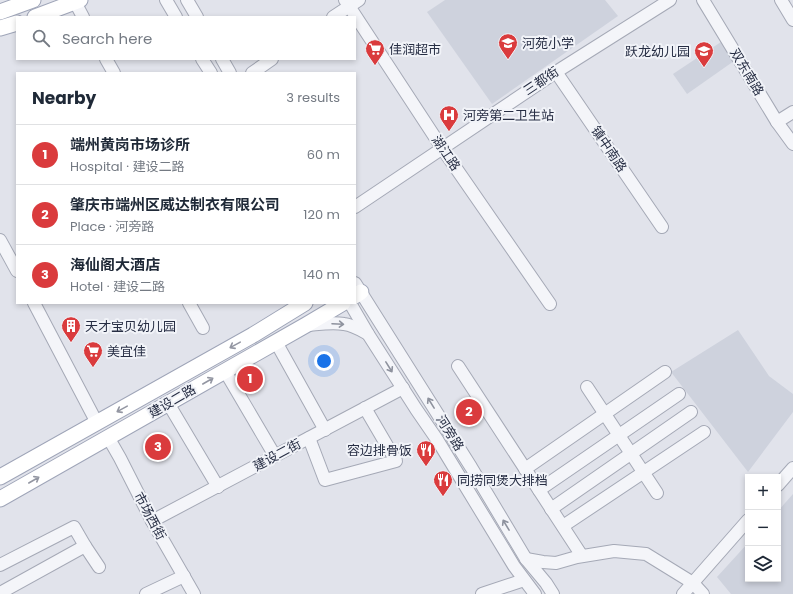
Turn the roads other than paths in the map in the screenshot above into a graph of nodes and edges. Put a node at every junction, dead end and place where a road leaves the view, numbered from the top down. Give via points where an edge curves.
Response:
1 (33, 0) edge
2 (166, 0) edge
3 (187, 0) edge
4 (359, 0) edge
5 (670, 0) edge
6 (703, 0) edge
7 (781, 0) edge
8 (77, 1) edge
9 (347, 3) edge
10 (0, 12) edge
11 (38, 16) edge
12 (83, 16) edge
13 (175, 16) edge
14 (196, 16) edge
15 (334, 16) edge
16 (356, 16) edge
17 (356, 17) edge
18 (793, 20) edge
19 (16, 24) edge
20 (0, 28) edge
21 (107, 60) edge
22 (203, 60) edge
23 (223, 60) edge
24 (271, 60) edge
25 (113, 72) edge
26 (210, 72) edge
27 (229, 72) edge
28 (253, 72) edge
29 (556, 72) junction
30 (793, 112) edge
31 (778, 122) junction
32 (793, 144) edge
33 (442, 148) junction
34 (356, 205) edge
35 (662, 227) dead end
36 (0, 240) edge
37 (9, 258) edge
38 (16, 269) edge
39 (356, 295) edge
40 (356, 297) edge
41 (35, 304) edge
42 (190, 304) edge
43 (341, 304) edge
44 (550, 304) dead end
45 (299, 305) edge
46 (306, 325) junction
47 (203, 328) dead end
48 (368, 334) junction
49 (253, 335) junction
50 (276, 342) junction
51 (262, 350) junction
52 (458, 366) dead end
53 (225, 371) junction
54 (665, 372) dead end
55 (587, 387) dead end
56 (403, 388) junction
57 (679, 394) dead end
58 (168, 403) junction
59 (365, 408) junction
60 (691, 412) dead end
61 (605, 414) junction
62 (97, 423) junction
63 (325, 430) junction
64 (704, 432) dead end
65 (619, 435) junction
66 (108, 437) junction
67 (309, 438) junction
68 (631, 454) junction
69 (275, 456) junction
70 (525, 468) junction
71 (793, 468) edge
72 (644, 472) junction
73 (0, 477) edge
74 (781, 482) edge
75 (218, 487) junction
76 (539, 490) junction
77 (657, 493) dead end
78 (0, 499) edge
79 (551, 509) junction
80 (152, 521) junction
81 (745, 523) edge
82 (563, 526) junction
83 (85, 546) junction
84 (582, 556) junction
85 (526, 559) junction
86 (556, 562) junction
87 (0, 565) edge
88 (99, 567) dead end
89 (184, 576) junction
90 (524, 580) junction
91 (546, 583) junction
92 (693, 583) junction
93 (0, 592) edge
94 (146, 594) edge
95 (194, 594) edge
96 (482, 594) edge
97 (535, 594) edge
98 (552, 594) edge
99 (683, 594) edge
100 (703, 594) edge

1 - 10 main road
2 - 13 street
3 - 14 street
4 - 9 street
5 - 29 street, 三都街
6 - 31 street, 双东南路
7 - 18 street
8 - 11 main road
8 - 12 street
9 - 15 street
9 - 16 street, 湖江路
17 - 33 street, 湖江路
19 - 20 main road
21 - 25 street
22 - 26 street
23 - 27 street
24 - 28 street
29 - 33 street, 三都街
29 - 35 street, 镇中南路
30 - 31 street
31 - 32 street, 双东南路
33 - 34 street, 三都街
33 - 44 street, 湖江路
36 - 37 street
37 - 38 street
85 -> 39 street, 河旁路 via 471,467
40 - 48 street, 河旁路
41 - 62 street
42 - 47 street
43 - 46 main road, 建设二路
45 - 49 main road, 建设二路
46 -> 48 street via 345,324
46 - 50 main road, 建设二路
48 -> 56 street, 河旁路
49 - 51 main road
49 -> 62 main road, 建设二路
50 - 51 main road, 建设二路
50 - 63 street
51 - 53 main road, 建设二路
52 - 70 street
58 -> 53 main road, 建设二路
53 - 69 street
54 - 61 street
55 - 61 street
56 - 59 street, 建设二街
56 - 90 street, 河旁路
57 - 65 street
58 - 66 main road, 建设二路
58 - 75 street
59 - 63 street, 建设二街
59 - 67 street via 396,461 325,480
60 - 68 street
61 - 65 street
61 - 70 street
62 - 73 main road, 建设二路
63 - 67 street, 建设二街
64 - 72 street
65 - 68 street
65 - 76 street
78 -> 66 main road, 建设二路
66 - 80 street, 市场西街
67 - 69 street, 建设二街
68 - 72 street
68 - 79 street
69 - 75 street, 建设二街
70 - 76 street
71 - 74 street
72 - 77 street
72 - 82 street
75 - 80 street, 建设二街
76 - 79 street
79 - 82 street
80 - 89 street, 市场西街
81 - 92 street
82 - 84 street
83 - 87 street via 74,527
83 - 88 street
83 - 93 street
84 - 86 street
84 - 92 street via 614,551 646,554
85 - 86 street
85 - 91 street, 河旁路
86 - 91 street via 550,569
89 - 94 street
89 - 95 street, 市场西街
90 - 96 street
90 - 97 street, 河旁路
91 - 98 street, 河旁路
92 - 99 street
92 - 100 street

